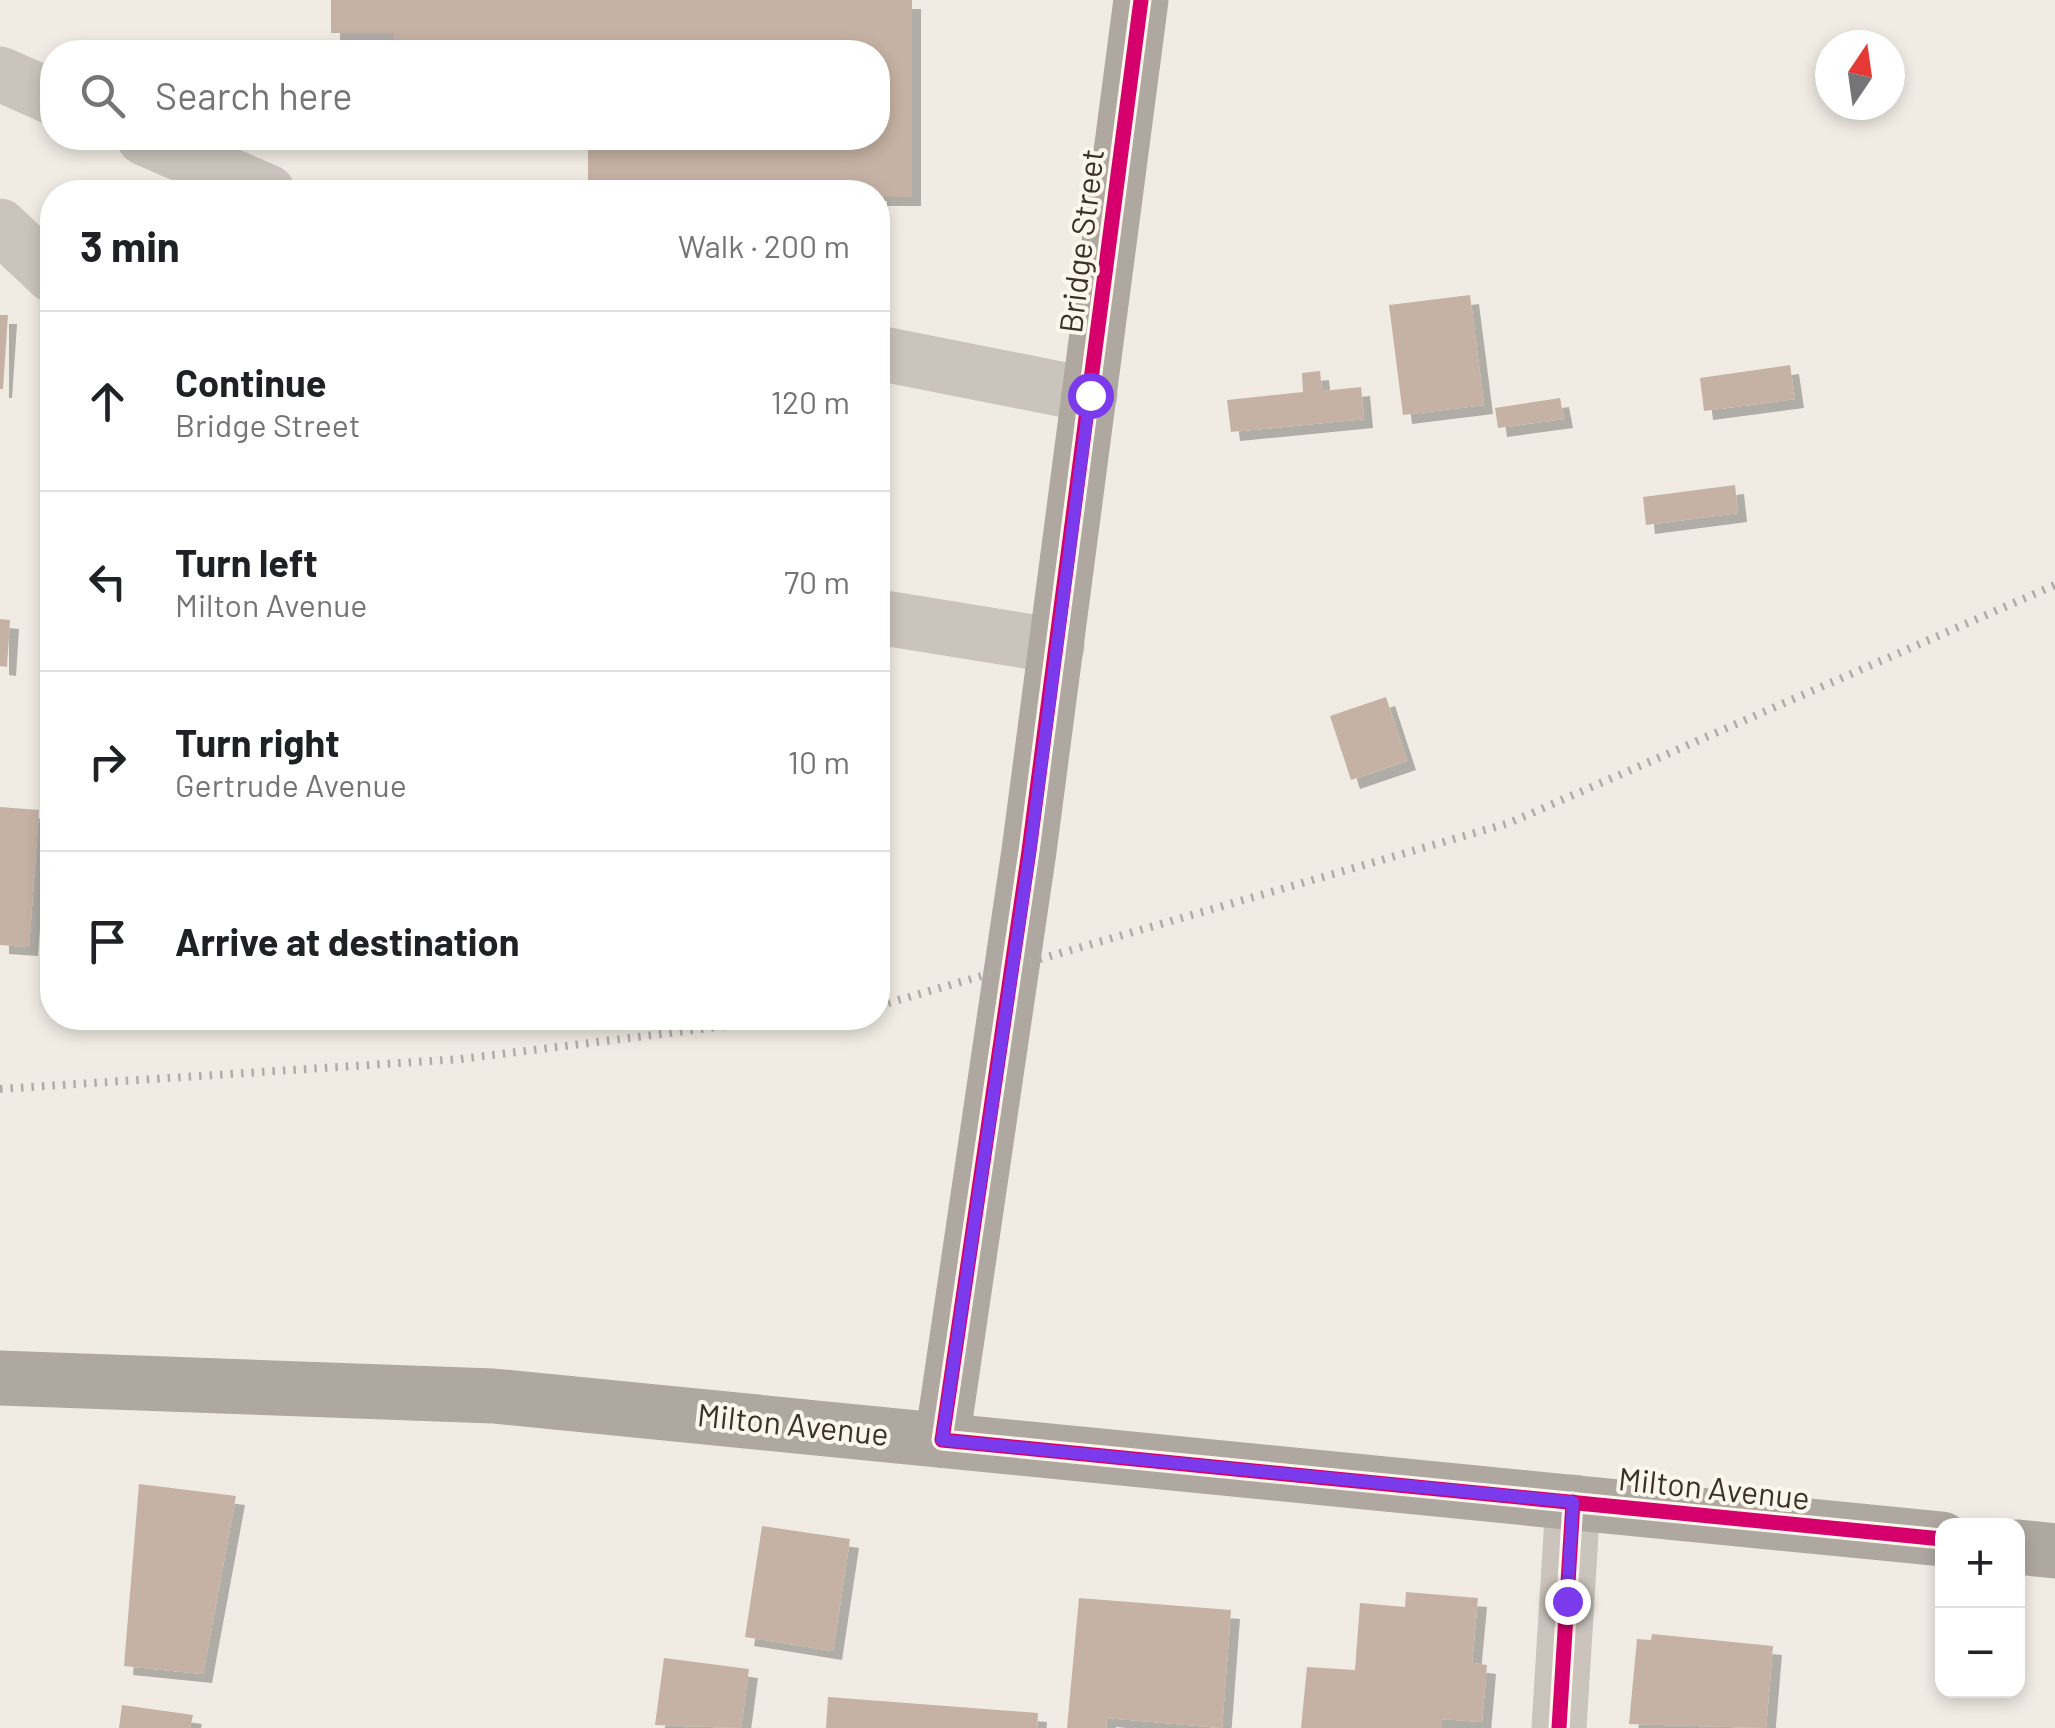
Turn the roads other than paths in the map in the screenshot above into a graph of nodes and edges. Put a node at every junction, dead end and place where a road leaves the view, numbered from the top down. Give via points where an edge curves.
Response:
1 (1141, 0) edge
2 (0, 74) edge
3 (40, 92) edge
4 (172, 150) edge
5 (240, 180) edge
6 (0, 226) edge
7 (40, 264) edge
8 (890, 356) edge
9 (1090, 395) junction
10 (890, 619) edge
11 (1057, 646) junction
12 (0, 1378) edge
13 (942, 1440) junction
14 (1573, 1502) junction
15 (1935, 1538) edge
16 (2025, 1548) edge
17 (2055, 1550) edge
18 (1559, 1728) edge

1 - 9 main road, Bridge Street
2 - 3 street
4 - 5 street
6 - 7 street
8 - 9 street
9 - 11 main road, Bridge Street
10 - 11 street
11 - 13 main road, Bridge Street
12 - 13 main road, Milton Avenue via 493,1396
13 - 14 main road, Milton Avenue
14 - 15 main road, Milton Avenue
14 - 18 street
16 - 17 main road

